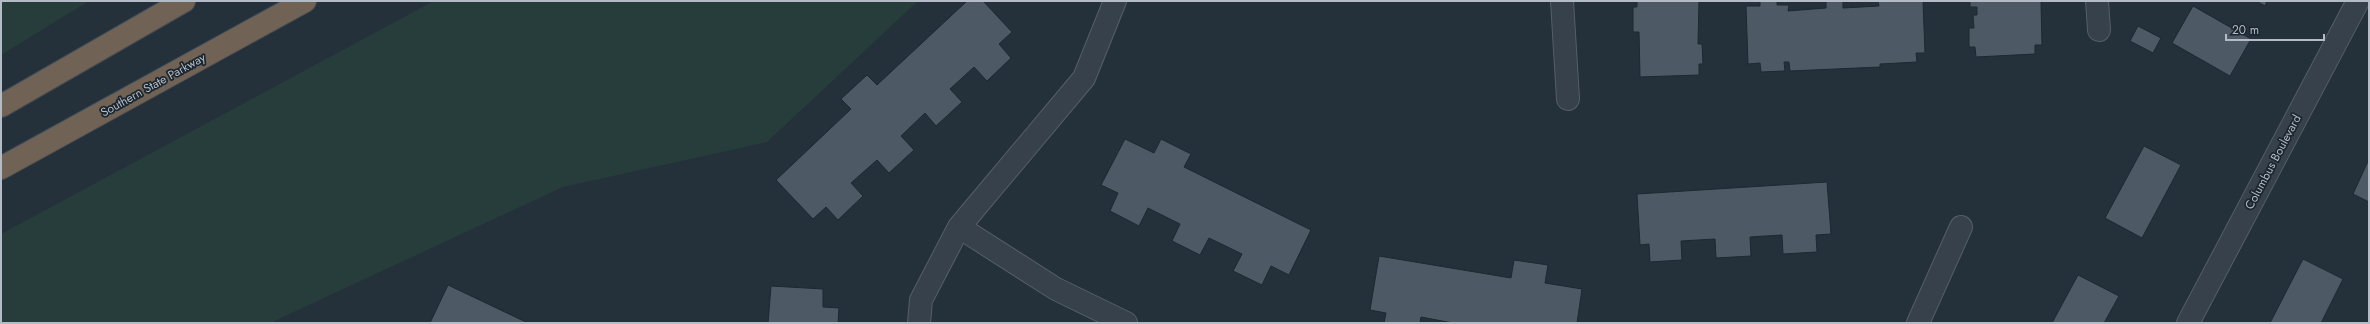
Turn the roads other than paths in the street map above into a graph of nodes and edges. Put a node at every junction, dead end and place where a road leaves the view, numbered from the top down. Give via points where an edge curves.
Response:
1 (184, 1) edge
2 (305, 1) edge
3 (1115, 1) edge
4 (1562, 1) edge
5 (2097, 1) edge
6 (2358, 1) edge
7 (2099, 30) dead end
8 (1568, 100) dead end
9 (1, 106) edge
10 (1, 168) edge
11 (959, 227) junction
12 (1962, 227) dead end
13 (919, 323) edge
14 (1126, 323) edge
15 (1918, 323) edge
16 (2188, 323) edge

1 - 9 highway
2 - 10 highway, Southern State Parkway
3 - 11 street via 1084,78
4 - 8 street
5 - 7 street
6 - 16 street, Columbus Boulevard
11 - 13 street via 921,300
11 - 14 street via 1056,289
12 - 15 street

